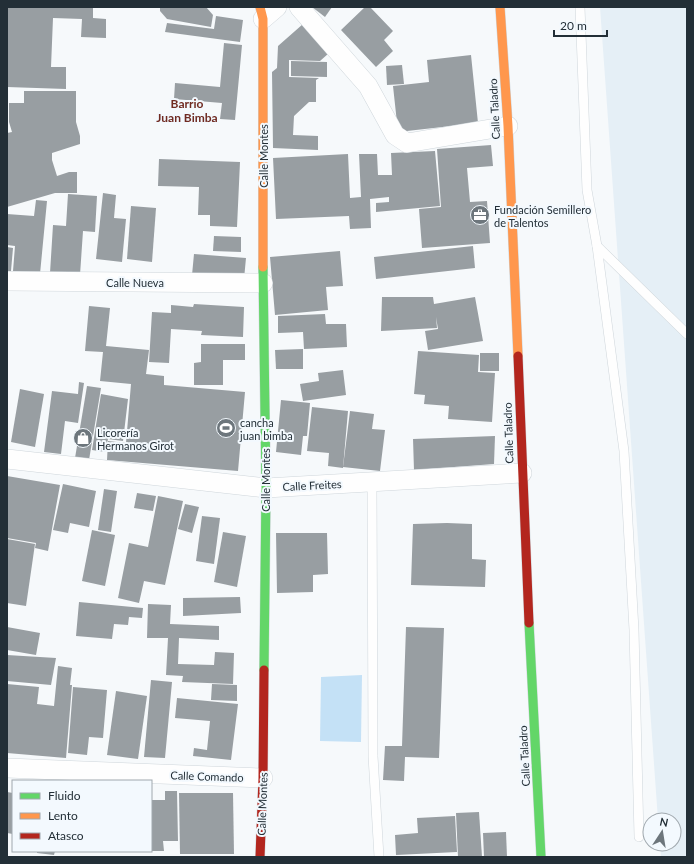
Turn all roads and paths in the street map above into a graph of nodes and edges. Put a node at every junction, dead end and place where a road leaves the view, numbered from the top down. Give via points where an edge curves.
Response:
1 (277, 7) edge
2 (299, 7) edge
3 (500, 7) edge
4 (580, 7) edge
5 (261, 13) edge
6 (508, 126) junction
7 (597, 246) junction
8 (7, 281) edge
9 (263, 283) junction
10 (687, 334) edge
11 (7, 459) edge
12 (522, 473) junction
13 (372, 482) junction
14 (266, 488) junction
15 (7, 768) edge
16 (263, 778) junction
17 (639, 837) dead end
18 (260, 857) edge
19 (378, 857) edge
20 (541, 857) edge

1 - 5 street
2 - 6 street via 368,86 395,135 407,143
3 - 6 street, Calle Taladro
4 - 7 lane via 587,190
5 - 9 street, Calle Montes
6 - 12 street, Calle Taladro
7 - 10 lane
7 - 17 lane via 624,451 634,630
8 - 9 street, Calle Nueva
9 - 14 street, Calle Montes
11 - 14 street, Calle Freites
12 - 13 street, Calle Freites
12 - 20 street, Calle Taladro
13 - 14 street, Calle Freites
13 - 19 lane via 373,756
14 - 16 street, Calle Montes
15 - 16 street, Calle Comando
16 - 18 street, Calle Montes

